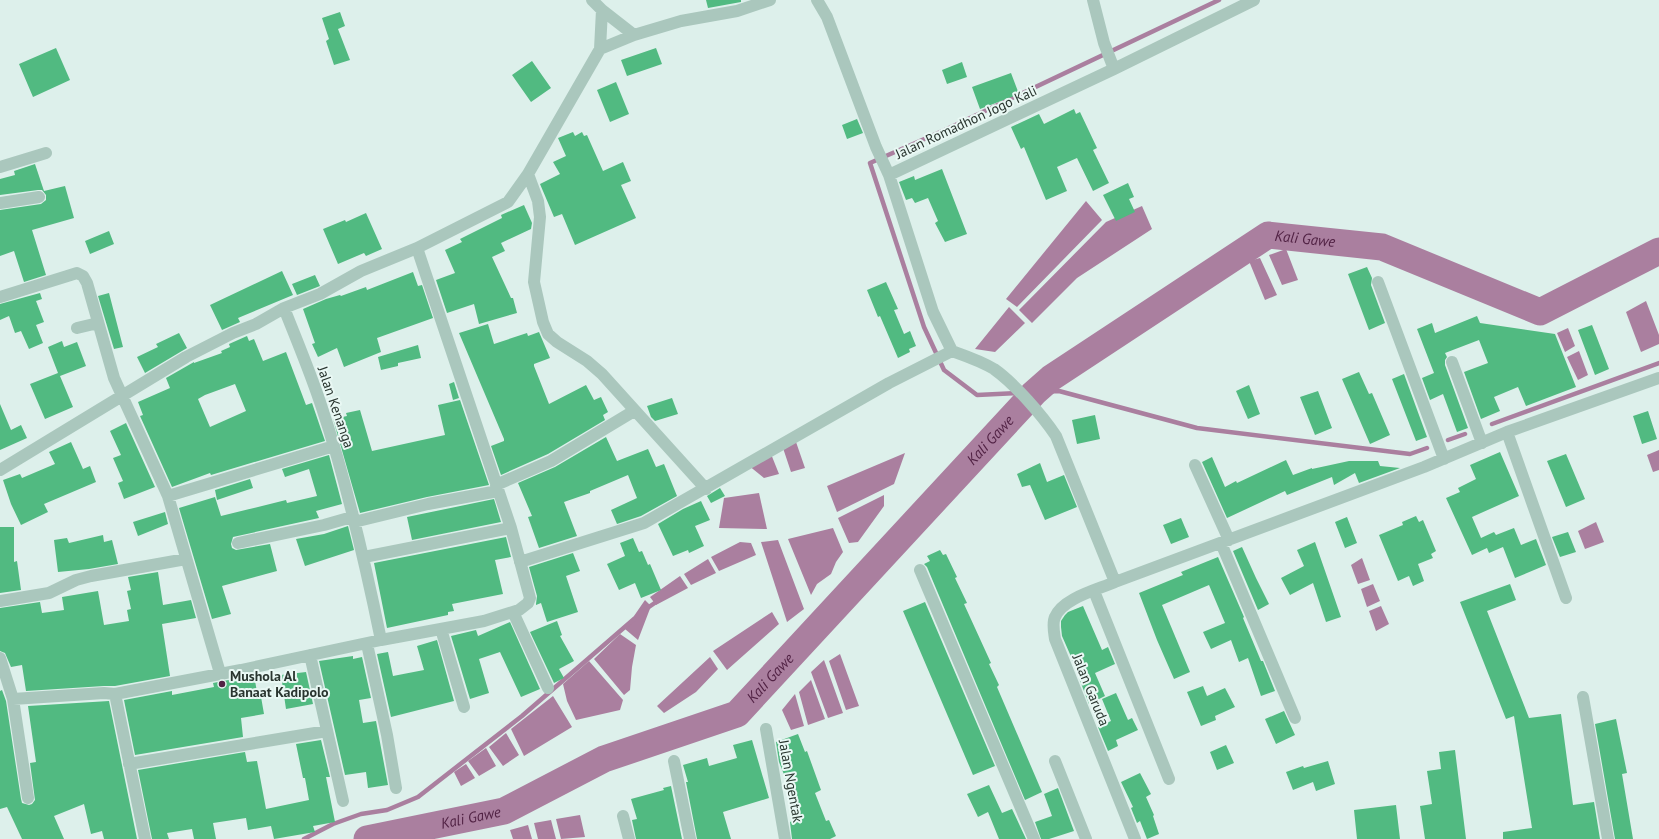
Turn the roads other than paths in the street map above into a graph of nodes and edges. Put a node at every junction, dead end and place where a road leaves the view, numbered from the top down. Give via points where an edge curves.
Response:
1 (592, 0) edge
2 (770, 0) edge
3 (817, 0) edge
4 (1093, 0) edge
5 (1254, 0) edge
6 (602, 10) junction
7 (634, 35) junction
8 (600, 49) junction
9 (1112, 65) junction
10 (46, 154) dead end
11 (0, 167) edge
12 (528, 174) junction
13 (889, 175) junction
14 (39, 197) dead end
15 (0, 203) edge
16 (417, 248) junction
17 (1378, 282) dead end
18 (0, 297) edge
19 (284, 308) junction
20 (98, 323) junction
21 (77, 328) dead end
22 (949, 352) junction
23 (1452, 362) dead end
24 (1659, 378) edge
25 (121, 396) junction
26 (634, 411) junction
27 (1507, 432) junction
28 (1482, 442) junction
29 (334, 446) junction
30 (1444, 459) junction
31 (1195, 464) dead end
32 (0, 470) edge
33 (497, 488) junction
34 (706, 489) junction
35 (168, 496) junction
36 (353, 520) junction
37 (511, 528) junction
38 (1225, 542) junction
39 (238, 543) dead end
40 (364, 557) junction
41 (186, 559) junction
42 (520, 562) junction
43 (920, 570) dead end
44 (1115, 582) junction
45 (1094, 591) junction
46 (1566, 598) dead end
47 (0, 601) edge
48 (513, 612) junction
49 (441, 629) junction
50 (381, 640) junction
51 (367, 644) junction
52 (310, 655) junction
53 (0, 658) edge
54 (220, 674) junction
55 (548, 688) dead end
56 (115, 694) junction
57 (1583, 697) dead end
58 (13, 699) junction
59 (464, 706) dead end
60 (1295, 718) dead end
61 (766, 729) dead end
62 (327, 731) junction
63 (1054, 760) dead end
64 (674, 761) dead end
65 (129, 764) junction
66 (1169, 779) dead end
67 (396, 788) dead end
68 (28, 798) dead end
69 (343, 800) dead end
70 (623, 816) dead end
71 (144, 839) edge
72 (628, 839) edge
73 (690, 839) edge
74 (785, 839) edge
75 (1034, 839) edge
76 (1086, 839) edge
77 (1135, 839) edge
78 (1608, 839) edge

1 - 6 street
2 - 7 street via 737,11 681,21
3 - 13 street via 827,16
4 - 9 street
5 - 9 street, Jalan Romadhon Jogo Kali
6 - 7 street
6 - 8 street
7 - 8 street
8 - 12 street
9 - 13 street, Jalan Romadhon Jogo Kali
10 - 11 street
12 - 16 street via 508,202
12 - 26 street via 538,201 540,217 534,282 548,334 602,374
13 - 22 street, Jalan Romadhon Jogo Kali via 933,312
14 - 15 street
16 - 19 street via 361,271 320,294
16 - 33 street
17 - 30 street
18 - 20 street via 77,273 83,276 87,283
19 - 25 street via 186,357
19 - 29 street, Jalan Kenanga via 322,406
20 - 21 street
20 - 25 street
22 - 34 street
22 - 44 street via 973,358 1002,376 1045,419 1056,436
23 - 28 street
24 - 27 street, Jalan Garuda
25 - 32 street
25 - 35 street
26 - 33 street via 551,462
26 - 34 street
27 - 28 street, Jalan Garuda
27 - 46 street
28 - 30 street, Jalan Garuda
29 - 35 street
29 - 36 street, Jalan Kenanga
30 - 38 street, Jalan Garuda
31 - 38 street
33 - 36 street
33 - 37 street
34 - 42 street via 644,523
35 - 41 street
36 - 39 street
36 - 40 street, Jalan Kenanga
37 - 40 street
37 - 42 street
38 - 44 street, Jalan Garuda
38 - 60 street
40 - 50 street, Jalan Kenanga
41 - 47 street via 91,576 49,593
41 - 54 street
42 - 48 street via 530,598 525,607
43 - 75 street
44 - 45 street, Jalan Garuda
45 - 66 street
45 - 77 street, Jalan Garuda via 1060,608 1054,618 1054,638
48 - 49 street via 484,621
48 - 55 street
49 - 50 street
49 - 59 street
50 - 51 street
51 - 52 street
51 - 67 street
52 - 54 street
52 - 62 street
53 - 58 street
54 - 56 street
56 - 58 street
56 - 65 street
57 - 78 street
58 - 68 street
61 - 74 street, Jalan Ngentak
62 - 65 street
62 - 69 street
63 - 76 street
64 - 73 street
65 - 71 street
70 - 72 street

